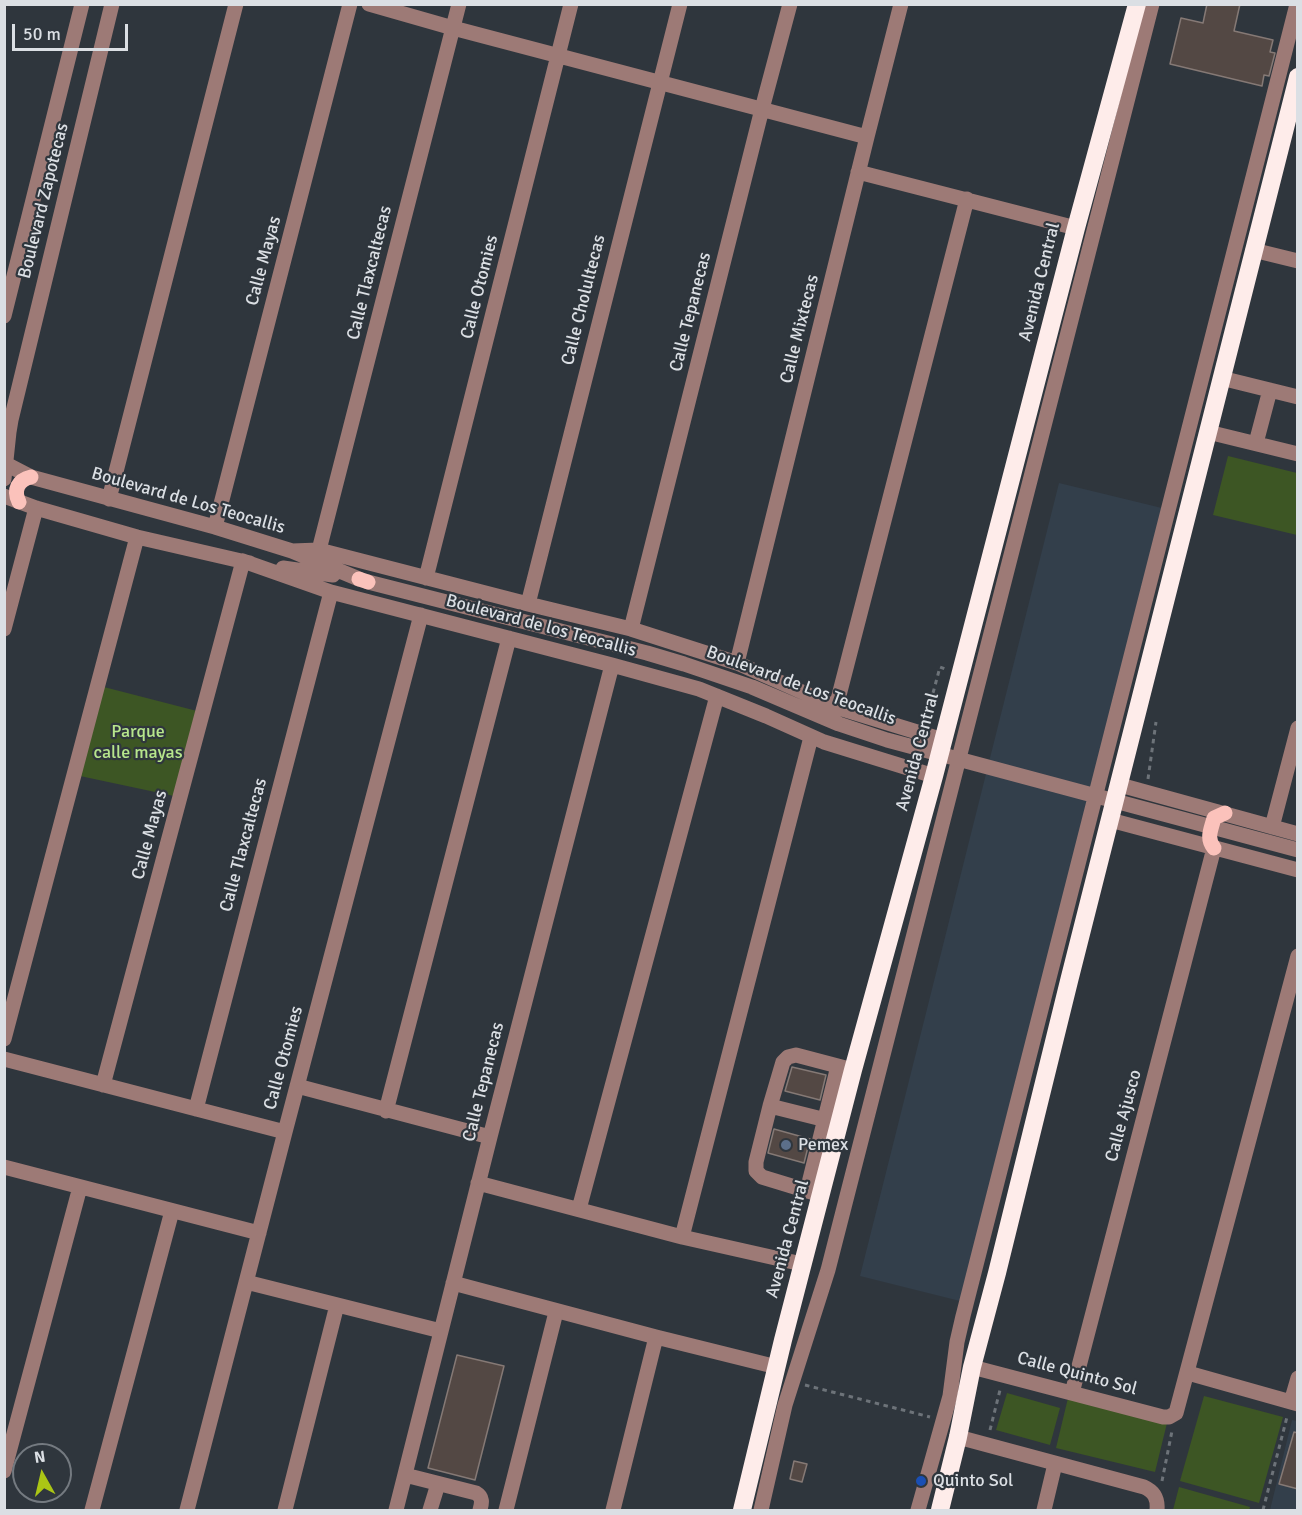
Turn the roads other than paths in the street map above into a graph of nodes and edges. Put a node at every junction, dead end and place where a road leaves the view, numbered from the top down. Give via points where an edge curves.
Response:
1 (82, 4) edge
2 (112, 4) edge
3 (350, 4) edge
4 (369, 4) edge
5 (459, 4) edge
6 (571, 4) edge
7 (680, 4) edge
8 (790, 4) edge
9 (901, 4) edge
10 (1152, 4) edge
11 (1297, 4) edge
12 (1137, 5) edge
13 (232, 6) edge
14 (453, 28) junction
15 (558, 56) junction
16 (1298, 77) edge
17 (659, 82) junction
18 (762, 109) junction
19 (867, 137) junction
20 (858, 172) junction
21 (967, 199) junction
22 (1076, 228) junction
23 (1253, 250) junction
24 (1298, 261) edge
25 (4, 316) edge
26 (1221, 378) junction
27 (1270, 390) junction
28 (1298, 397) edge
29 (1208, 432) junction
30 (1256, 443) junction
31 (1298, 454) edge
32 (5, 468) edge
33 (31, 477) junction
34 (12, 499) edge
35 (109, 499) junction
36 (36, 508) junction
37 (214, 527) junction
38 (137, 537) junction
39 (292, 550) junction
40 (319, 550) junction
41 (243, 561) junction
42 (426, 578) junction
43 (364, 580) junction
44 (331, 591) junction
45 (528, 604) junction
46 (421, 615) junction
47 (631, 629) junction
48 (4, 630) edge
49 (509, 638) junction
50 (737, 663) junction
51 (612, 665) junction
52 (717, 696) junction
53 (840, 708) junction
54 (1298, 728) edge
55 (817, 740) junction
56 (943, 740) junction
57 (934, 776) junction
58 (1120, 785) junction
59 (1225, 813) junction
60 (1110, 820) junction
61 (1272, 826) junction
62 (1298, 834) edge
63 (1214, 848) junction
64 (1298, 850) edge
65 (1298, 870) edge
66 (1298, 956) edge
67 (4, 1039) edge
68 (4, 1059) edge
69 (846, 1068) junction
70 (104, 1085) junction
71 (297, 1086) junction
72 (770, 1106) junction
73 (196, 1109) junction
74 (386, 1111) junction
75 (832, 1122) junction
76 (285, 1132) junction
77 (490, 1137) junction
78 (4, 1167) edge
79 (478, 1183) junction
80 (80, 1187) junction
81 (814, 1193) junction
82 (579, 1209) junction
83 (172, 1211) junction
84 (259, 1233) junction
85 (682, 1237) junction
86 (802, 1264) junction
87 (246, 1282) junction
88 (453, 1283) junction
89 (337, 1305) junction
90 (556, 1312) junction
91 (441, 1331) junction
92 (656, 1337) junction
93 (777, 1367) junction
94 (972, 1367) junction
95 (1188, 1372) junction
96 (1298, 1378) edge
97 (1072, 1394) junction
98 (1294, 1403) edge
99 (958, 1437) junction
100 (1056, 1464) junction
101 (4, 1471) edge
102 (405, 1475) junction
103 (438, 1484) junction
104 (1157, 1503) edge
105 (92, 1510) edge
106 (187, 1510) edge
107 (285, 1510) edge
108 (396, 1510) edge
109 (430, 1510) edge
110 (480, 1510) edge
111 (506, 1510) edge
112 (613, 1510) edge
113 (742, 1510) edge
114 (761, 1510) edge
115 (918, 1510) edge
116 (940, 1510) edge
117 (1044, 1510) edge

1 - 25 street, Boulevard Zapotecas
2 - 32 street, Boulevard Zapotecas via 11,420
3 - 37 street, Calle Mayas
4 - 14 street
5 - 14 street, Calle Tlaxcaltecas
6 - 15 street, Calle Otomies
7 - 17 street, Calle Cholultecas
8 - 18 street, Calle Tepanecas
9 - 19 street, Calle Mixtecas
10 - 114 street via 828,1270 785,1404
11 - 115 street via 966,1305 950,1396
12 - 22 highway, Avenida Central
13 - 35 street
14 - 15 street
14 - 40 street, Calle Tlaxcaltecas
15 - 17 street
15 - 42 street, Calle Otomies
16 - 23 highway
17 - 18 street
17 - 45 street, Calle Cholultecas
18 - 19 street
18 - 47 street, Calle Tepanecas
19 - 20 street, Calle Mixtecas
20 - 21 street
20 - 50 street, Calle Mixtecas
21 - 22 street
21 - 53 street
22 - 56 highway, Avenida Central
23 - 24 street
23 - 26 highway
26 - 27 street
26 - 29 highway
27 - 28 street
27 - 30 street
29 - 30 street
29 - 58 highway
30 - 31 street
32 - 33 street, Boulevard de Los Teocallis
33 - 34 main road via 23,480
33 - 35 street, Boulevard de Los Teocallis
34 - 36 street, Boulevard de Los Teocallis
35 - 37 street, Boulevard de Los Teocallis
36 - 38 street, Boulevard de Los Teocallis
36 - 48 street
37 - 39 street, Boulevard de Los Teocallis
38 - 41 street, Boulevard de Los Teocallis
38 - 67 street
39 - 40 street, Boulevard de los Teocallis
39 - 43 street, Boulevard de Los Teocallis
40 - 42 street, Boulevard de los Teocallis
41 - 43 street, Boulevard de Los Teocallis
41 - 44 street, Boulevard de los Teocallis
41 - 70 street, Calle Mayas
42 - 45 street, Boulevard de los Teocallis
43 - 64 street, Boulevard de Los Teocallis via 647,653 752,687 887,740
44 - 46 street, Boulevard de los Teocallis
44 - 73 street, Calle Tlaxcaltecas
45 - 47 street, Boulevard de los Teocallis
46 - 49 street, Boulevard de los Teocallis
46 - 71 street, Calle Otomies
47 - 50 street, Boulevard de los Teocallis
49 - 51 street, Boulevard de los Teocallis
49 - 74 street
50 - 53 street, Boulevard de los Teocallis
51 - 52 street, Boulevard de los Teocallis
51 - 77 street, Calle Tepanecas
52 - 55 street, Boulevard de los Teocallis
52 - 82 street
53 - 55 street, Boulevard de los Teocallis via 846,715 844,733 837,740
53 - 56 street, Boulevard de los Teocallis
54 - 61 street
55 - 57 street, Boulevard de los Teocallis
55 - 85 street
56 - 57 highway, Avenida Central
57 - 69 highway, Avenida Central
58 - 59 street
58 - 60 highway
59 - 61 street
59 - 63 main road via 1215,819 1209,837
60 - 63 street
60 - 94 highway
61 - 62 street
63 - 65 street
63 - 97 street, Calle Ajusco
66 - 95 street
68 - 70 street
69 - 72 street via 796,1055 788,1057
69 - 75 highway, Avenida Central
70 - 73 street
71 - 74 street
71 - 76 street, Calle Otomies
72 - 75 street
72 - 81 street via 756,1171 762,1177
73 - 76 street
74 - 77 street
75 - 81 highway, Avenida Central
76 - 84 street, Calle Otomies
77 - 79 street, Calle Tepanecas
78 - 80 street
79 - 82 street
79 - 88 street, Calle Tepanecas
80 - 83 street
80 - 101 street
81 - 86 highway, Avenida Central
82 - 85 street
83 - 84 street
83 - 105 street
84 - 87 street, Calle Otomies
85 - 86 street
86 - 93 highway, Avenida Central
87 - 89 street
87 - 106 street, Calle Otomies
88 - 90 street
88 - 91 street, Calle Tepanecas
89 - 91 street
89 - 107 street
90 - 92 street
90 - 111 street
91 - 102 street, Calle Tepanecas
92 - 93 street
92 - 112 street
93 - 113 highway, Avenida Central
94 - 97 street, Calle Quinto Sol
94 - 99 highway
95 - 97 street, Calle Quinto Sol via 1174,1415 1163,1417
95 - 98 street
96 - 98 street
99 - 100 street
99 - 116 highway
100 - 104 street via 1144,1487
100 - 117 street
102 - 103 street
102 - 108 street, Calle Tepanecas
103 - 109 street
103 - 110 street via 479,1494

